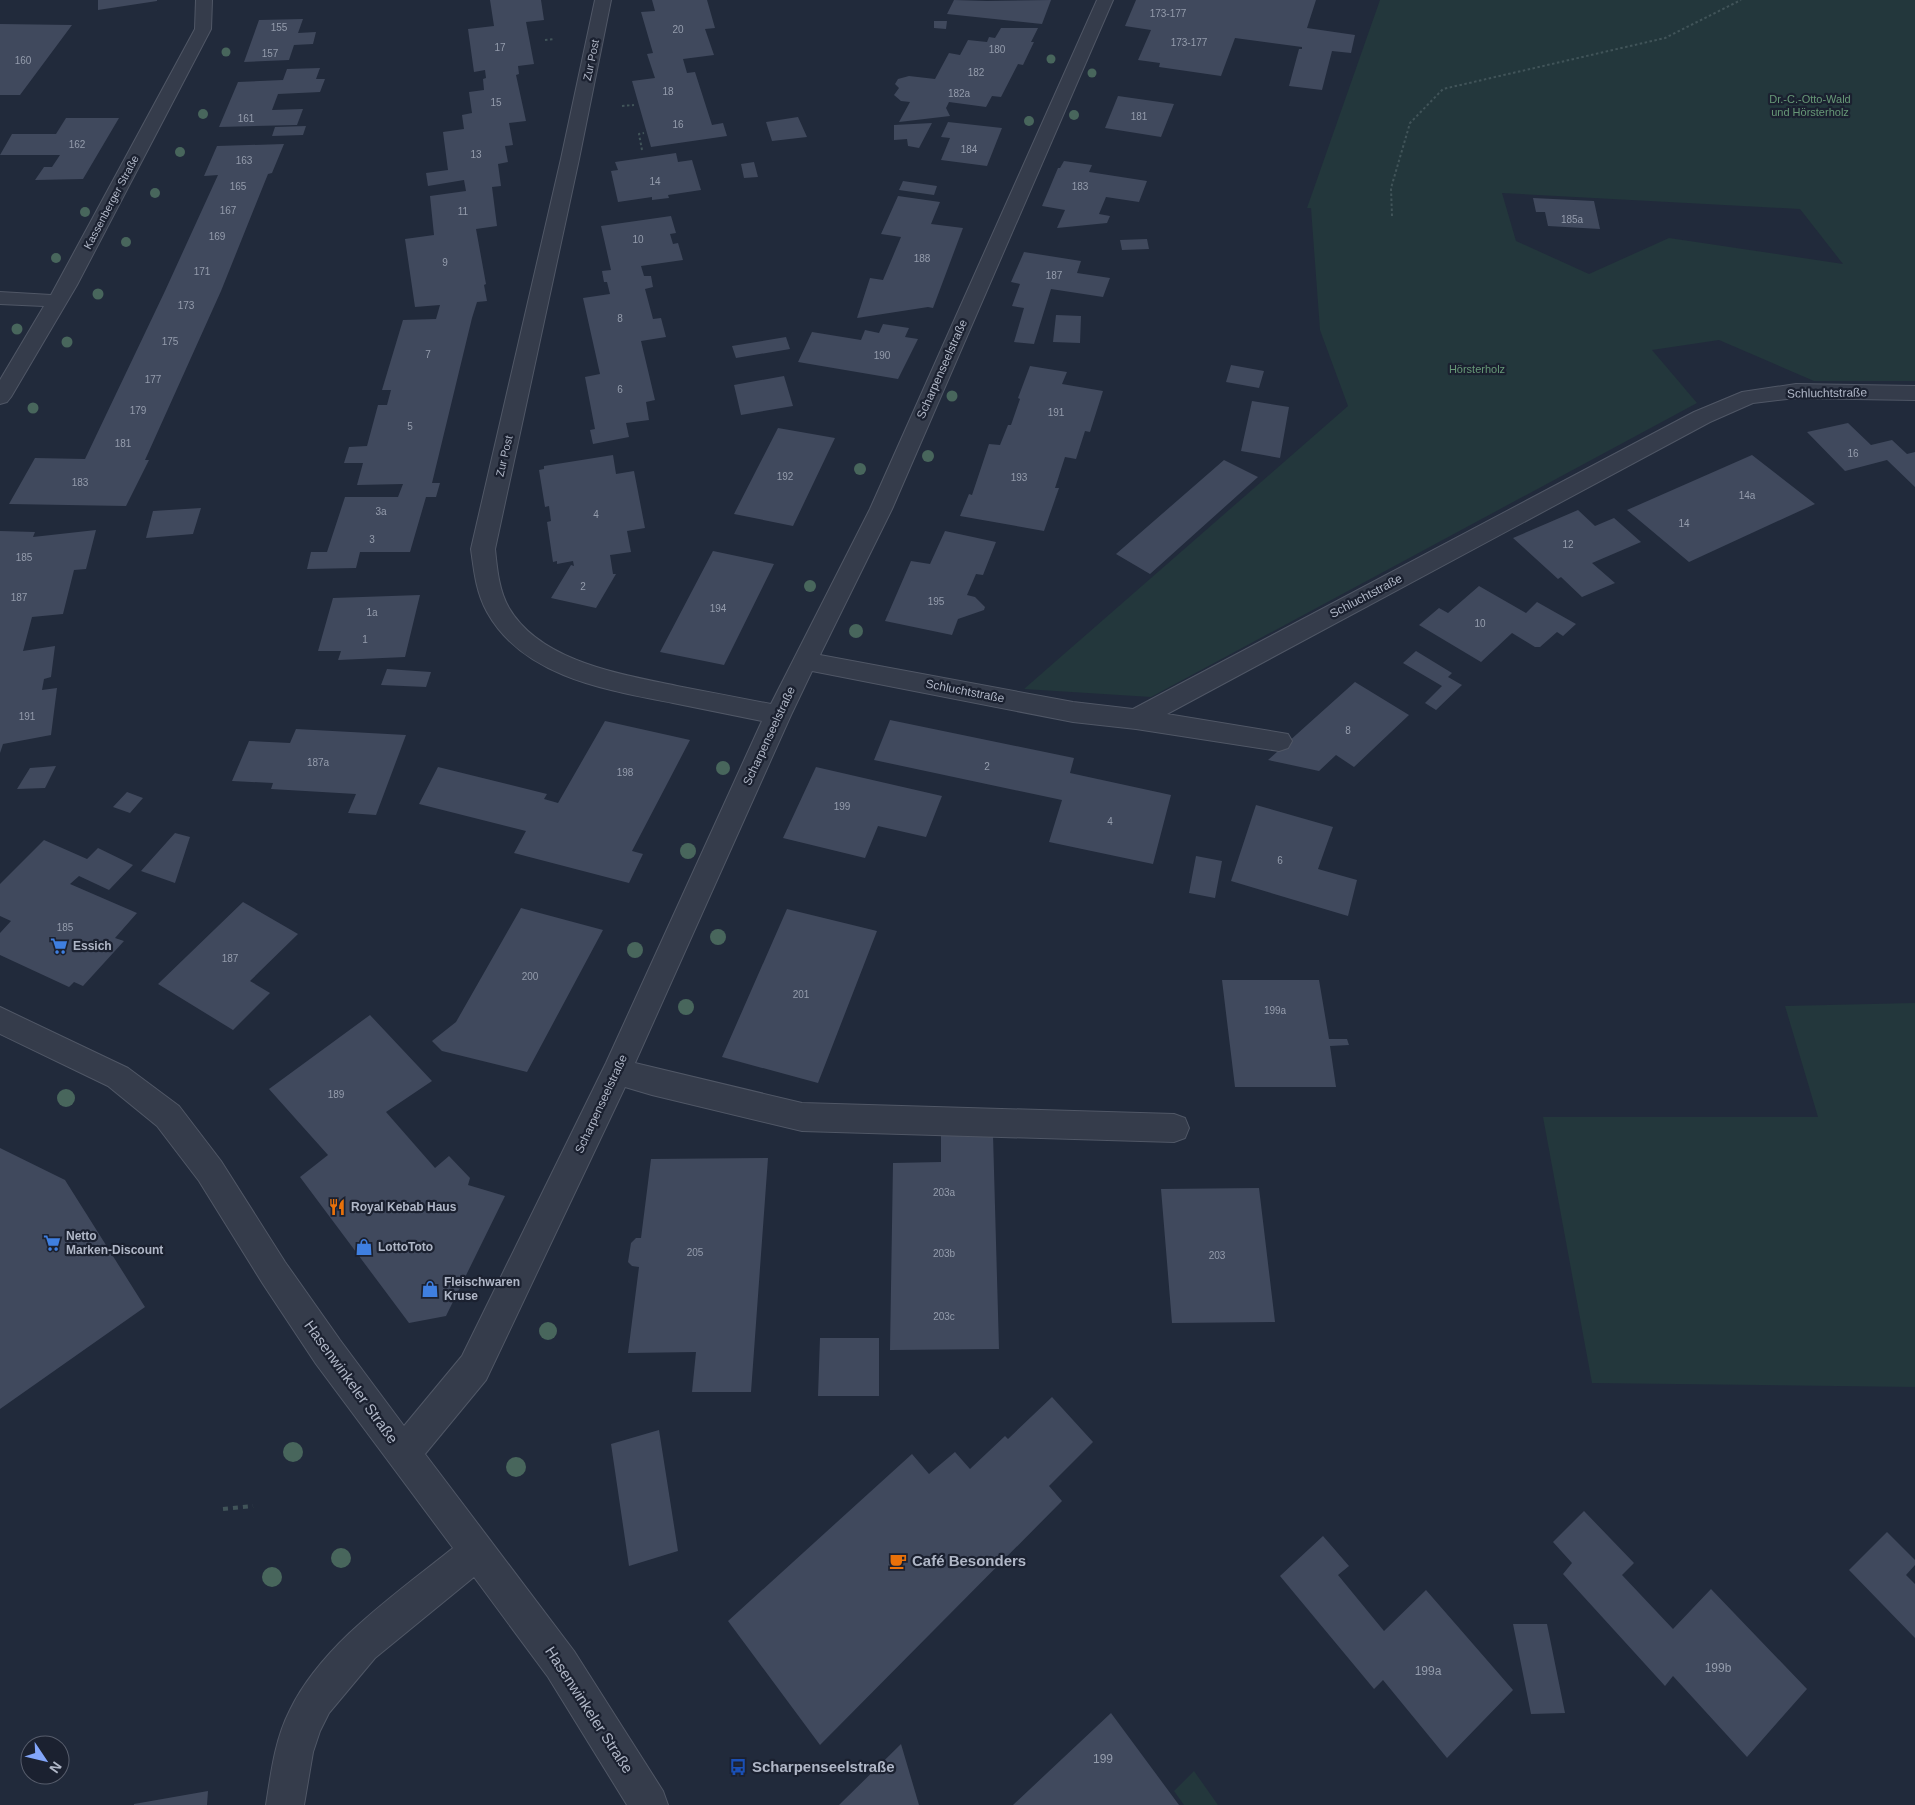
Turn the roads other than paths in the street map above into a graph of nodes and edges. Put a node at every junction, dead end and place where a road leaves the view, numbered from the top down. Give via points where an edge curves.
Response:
1 (204, 0) edge
2 (603, 0) edge
3 (1105, 0) edge
4 (0, 298) edge
5 (57, 301) junction
6 (1915, 393) edge
7 (0, 396) edge
8 (804, 662) junction
9 (778, 714) junction
10 (1136, 719) junction
11 (1279, 741) dead end
12 (0, 1020) edge
13 (617, 1071) junction
14 (1174, 1128) dead end
15 (403, 1454) junction
16 (478, 1551) junction
17 (284, 1805) edge
18 (650, 1805) edge

1 - 5 street, Kassenberger Straße via 203,29
2 - 9 street, Zur Post via 483,549 487,581 503,617 536,649 559,664 613,682
3 - 8 street, Scharpenseelstraße via 881,509
4 - 5 street
5 - 7 street, Kassenberger Straße
6 - 10 street, Schluchtstraße via 1796,391 1749,397 1702,417
8 - 9 street, Scharpenseelstraße
8 - 10 street, Schluchtstraße via 1073,712
9 - 13 street, Scharpenseelstraße
10 - 11 street
12 - 15 street, Hasenwinkeler Straße via 118,1077 168,1116 210,1170 274,1273
13 - 14 street via 802,1118
13 - 15 street, Scharpenseelstraße via 474,1368
15 - 16 street, Hasenwinkeler Straße
16 - 17 street via 362,1645 316,1700 303,1723 294,1752
16 - 18 street, Hasenwinkeler Straße via 560,1664

